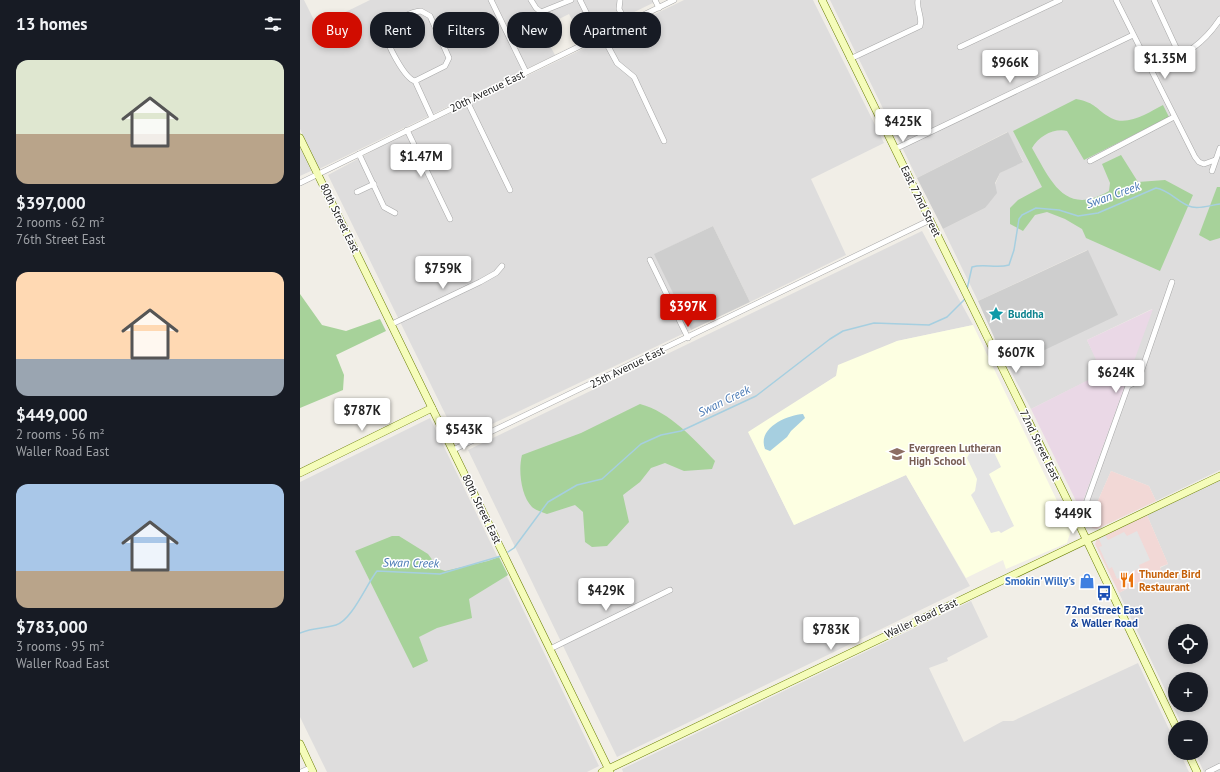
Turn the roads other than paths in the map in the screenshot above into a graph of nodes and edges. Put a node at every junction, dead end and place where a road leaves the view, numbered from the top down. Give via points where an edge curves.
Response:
1 (491, 0) edge
2 (531, 0) edge
3 (571, 0) edge
4 (580, 0) edge
5 (620, 0) edge
6 (655, 0) edge
7 (674, 0) edge
8 (822, 0) edge
9 (918, 0) edge
10 (1060, 0) edge
11 (1116, 0) edge
12 (1154, 0) edge
13 (659, 8) junction
14 (586, 12) edge
15 (620, 12) edge
16 (651, 12) edge
17 (1220, 19) edge
18 (1133, 35) junction
19 (960, 47) dead end
20 (575, 48) edge
21 (608, 48) edge
22 (1180, 56) junction
23 (850, 59) junction
24 (1151, 70) junction
25 (526, 72) junction
26 (415, 81) junction
27 (467, 101) junction
28 (1174, 117) junction
29 (432, 118) junction
30 (408, 130) junction
31 (300, 138) edge
32 (664, 141) dead end
33 (1220, 148) edge
34 (895, 149) junction
35 (359, 154) junction
36 (1216, 160) junction
37 (1090, 162) dead end
38 (1212, 171) dead end
39 (319, 174) junction
40 (300, 183) edge
41 (374, 184) junction
42 (510, 190) dead end
43 (356, 192) dead end
44 (395, 214) dead end
45 (450, 219) dead end
46 (930, 220) junction
47 (650, 260) dead end
48 (502, 266) dead end
49 (1172, 282) dead end
50 (966, 294) joint
51 (392, 324) junction
52 (688, 338) junction
53 (432, 408) junction
54 (453, 450) junction
55 (300, 473) edge
56 (1220, 476) edge
57 (1076, 518) junction
58 (1087, 540) junction
59 (670, 590) dead end
60 (550, 649) junction
61 (1173, 720) edge
62 (300, 744) edge
63 (1191, 760) edge
64 (1220, 766) edge
65 (312, 770) edge
66 (607, 771) edge
67 (301, 772) edge
68 (1197, 772) edge
69 (1208, 772) edge

1 - 25 street
2 - 3 street via 540,12
4 - 14 street
5 - 15 street
6 - 13 street
7 - 13 street, 20th Avenue East
8 - 23 street, East 72nd Street
9 - 23 street via 922,24
10 - 19 street
11 - 18 street
12 - 22 street
13 - 16 street, 20th Avenue East
17 - 22 street via 1201,43
18 - 24 street
18 - 34 street
20 - 25 street, 20th Avenue East
21 - 32 street via 616,63 634,77
22 - 24 street
23 - 34 street, East 72nd Street
24 - 28 street
25 - 27 street, 20th Avenue East
26 - 26 street via 403,72 386,35 391,24 421,11 430,16 449,54 445,66
26 - 29 street
27 - 29 street, 20th Avenue East
27 - 42 street
28 - 36 street via 1199,162 1207,164
28 - 37 street
29 - 30 street, 20th Avenue East
30 - 35 street, 20th Avenue East
30 - 45 street
31 - 39 street, 80th Street East
33 - 36 street
34 - 46 street, East 72nd Street
35 - 39 street, 20th Avenue East
35 - 41 street
36 - 38 street
39 - 40 street, 20th Avenue East
39 - 51 street, 80th Street East
41 - 43 street
41 - 44 street via 384,207
46 - 50 street, East 72nd Street
46 - 52 street, 25th Avenue East
47 - 52 street
48 - 51 street via 480,282
49 - 57 street via 1138,381 1128,386 1084,508
50 - 57 street, 72nd Street East
51 - 53 street, 80th Street East
52 - 54 street, 25th Avenue East
53 - 54 street, 80th Street East
53 - 55 street
54 - 60 street, 80th Street East
56 - 58 street, Waller Road East
57 - 58 street, 72nd Street East
58 - 61 street, 72nd Street East
58 - 66 street, Waller Road East
59 - 60 street
60 - 66 street, 80th Street East
62 - 65 street
63 - 68 street
64 - 69 street
65 - 67 street

